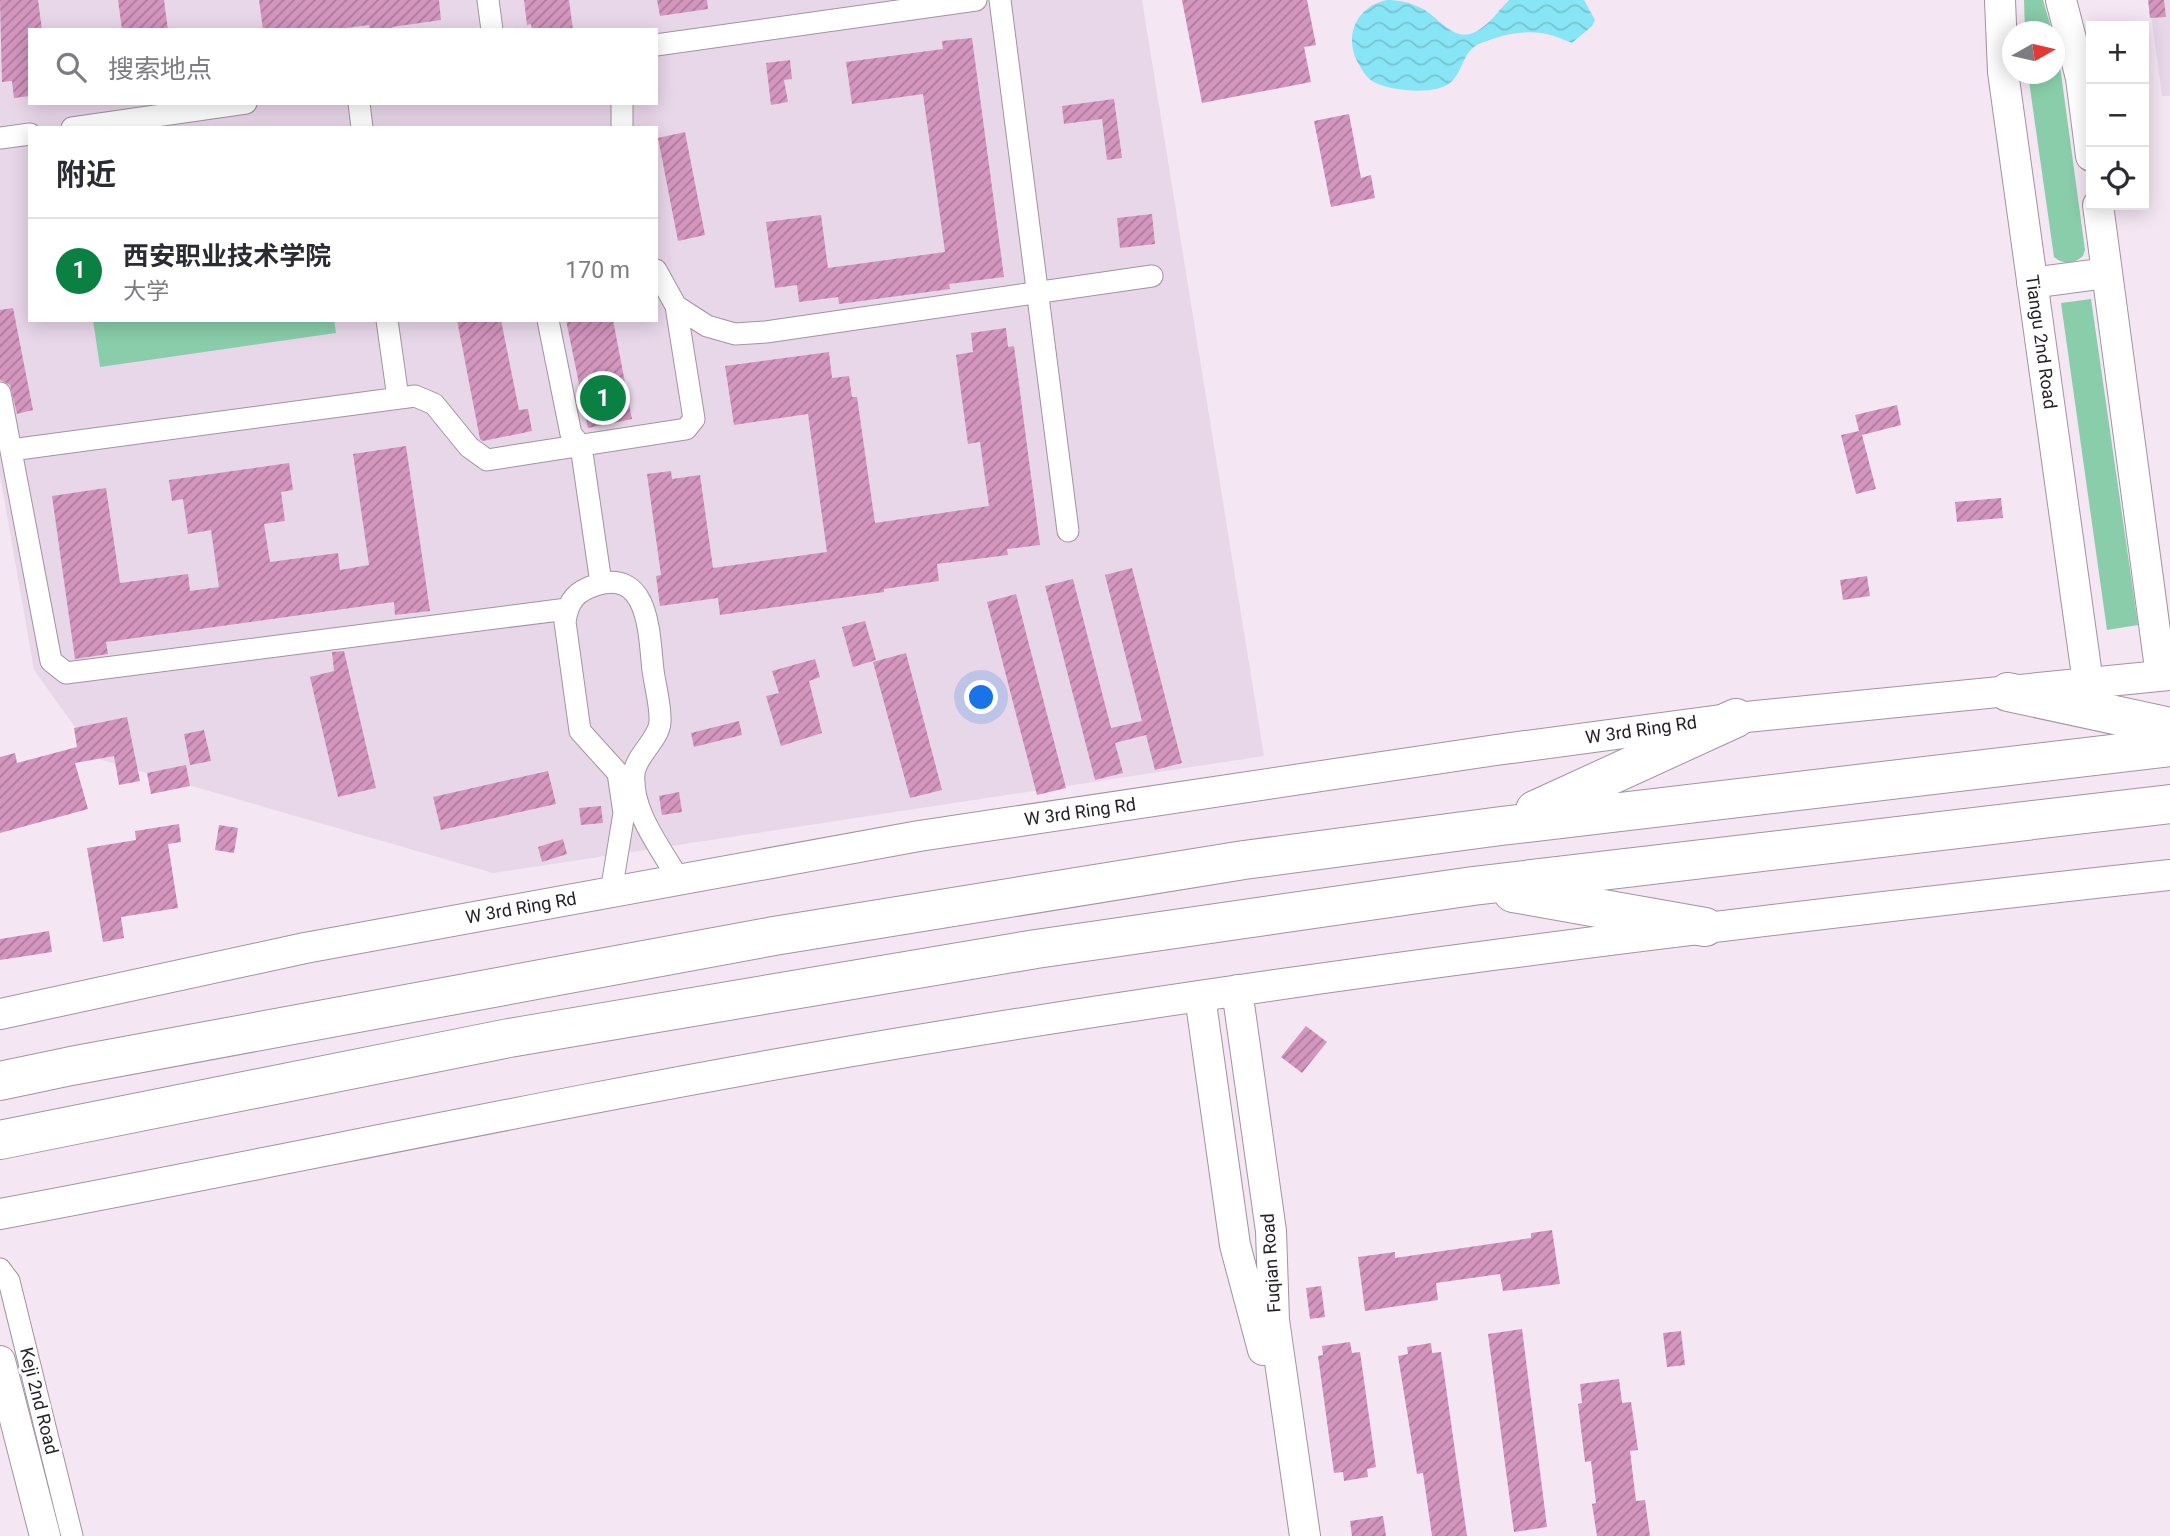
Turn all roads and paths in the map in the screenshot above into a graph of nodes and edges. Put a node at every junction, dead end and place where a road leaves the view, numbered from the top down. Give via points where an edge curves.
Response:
1 (488, 0) edge
2 (976, 0) edge
3 (1000, 0) edge
4 (2000, 0) edge
5 (2061, 0) edge
6 (492, 28) edge
7 (658, 45) edge
8 (232, 105) edge
9 (359, 105) edge
10 (622, 105) edge
11 (86, 126) edge
12 (362, 126) edge
13 (622, 126) edge
14 (28, 134) edge
15 (0, 138) edge
16 (2090, 147) edge
17 (2099, 210) edge
18 (2107, 273) junction
19 (658, 274) edge
20 (1152, 276) dead end
21 (2032, 283) junction
22 (1038, 293) junction
23 (676, 306) junction
24 (387, 322) edge
25 (548, 322) edge
26 (0, 393) edge
27 (398, 398) junction
28 (581, 446) junction
29 (11, 450) junction
30 (1068, 531) dead end
31 (601, 583) junction
32 (567, 609) junction
33 (2165, 675) edge
34 (2088, 683) junction
35 (2008, 692) junction
36 (1736, 718) junction
37 (2170, 727) edge
38 (2170, 747) edge
39 (2170, 804) edge
40 (1501, 826) junction
41 (2170, 875) edge
42 (679, 880) junction
43 (1473, 886) junction
44 (611, 892) junction
45 (1705, 927) junction
46 (1237, 989) junction
47 (1200, 996) junction
48 (0, 1014) edge
49 (0, 1081) edge
50 (0, 1140) edge
51 (0, 1214) edge
52 (0, 1269) edge
53 (0, 1361) edge
54 (44, 1536) edge
55 (72, 1536) edge
56 (1288, 1536) edge
57 (1305, 1536) edge

1 - 6 street
2 - 7 street
3 - 22 street
4 - 21 main road, Tiangu 2nd Road via 2003,72
5 - 16 main road via 2081,78
8 - 11 street
9 - 12 street
10 - 13 street
14 - 15 street
17 - 18 main road
18 - 21 main road
18 - 33 main road
19 - 23 street
20 - 22 street
21 - 34 main road, Tiangu 2nd Road
22 - 23 street via 735,334 707,326
22 - 30 street
23 - 28 street via 694,419 686,429
24 - 27 street
25 - 28 street via 571,434
26 - 29 street
27 - 28 street via 415,396 434,404 469,447 487,460
27 - 29 street
28 - 31 street
29 - 32 street via 51,661 66,673
31 - 32 street via 581,590
31 - 42 street via 619,583 634,591 646,611 660,724 633,772 639,811
32 - 44 street via 580,731 618,773 624,813
33 - 34 main road, W 3rd Ring Rd
34 - 35 main road, W 3rd Ring Rd
35 - 36 main road, W 3rd Ring Rd
35 - 37 highway
36 - 40 highway
36 - 42 main road, W 3rd Ring Rd via 919,836
38 - 40 highway
39 - 43 highway
40 - 49 highway via 1244,860 787,934
41 - 45 main road
42 - 44 main road, W 3rd Ring Rd
43 - 45 highway
43 - 50 highway via 1036,949 509,1038
44 - 48 main road, W 3rd Ring Rd via 304,948
45 - 46 main road
46 - 47 main road
46 - 57 main road, Fuqian Road via 1271,1231 1274,1320
47 - 51 main road via 837,1053
47 - 56 main road, Fuqian Road via 1235,1245 1261,1340
52 - 55 street, Keji 2nd Road via 9,1281
53 - 54 main road, Keji 2nd Road

